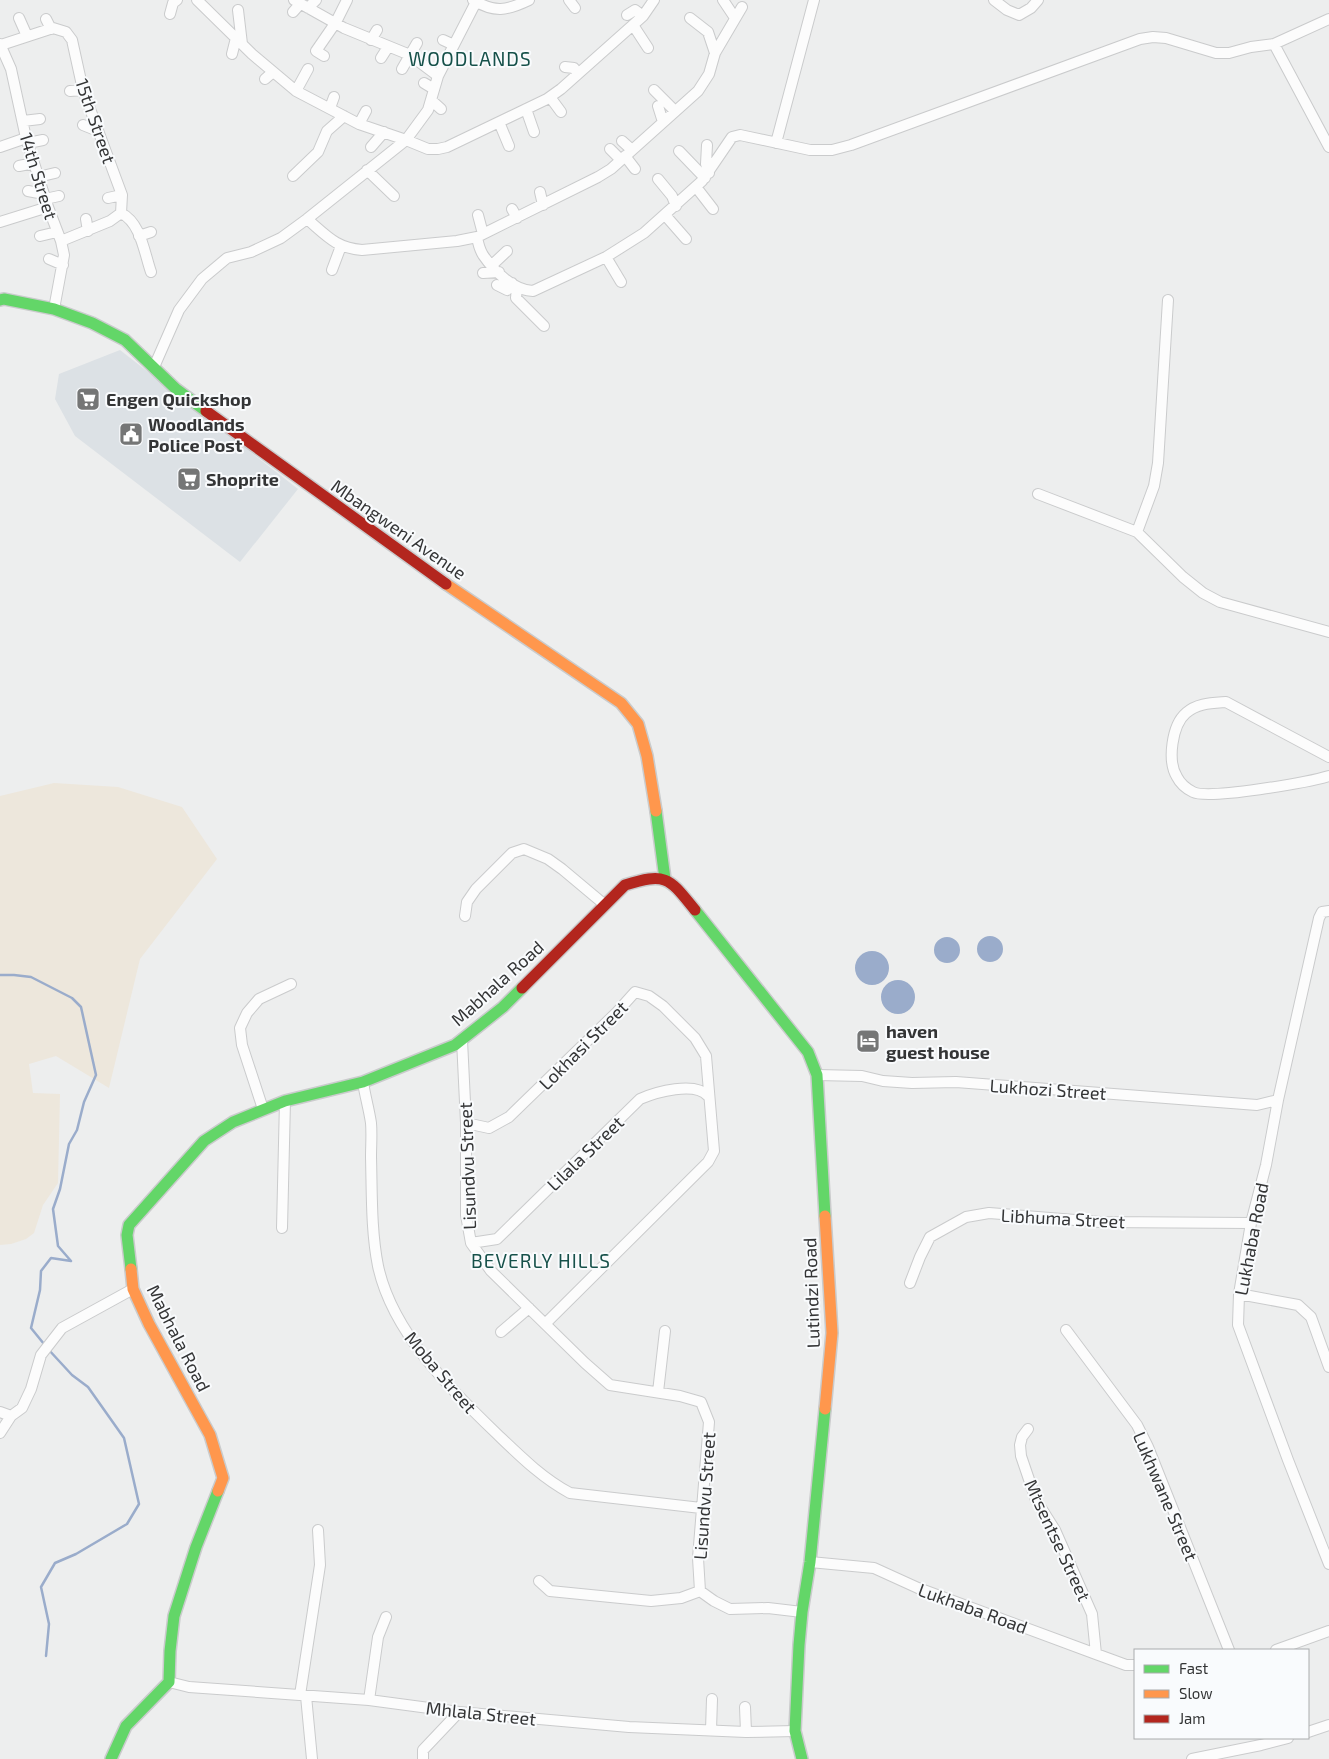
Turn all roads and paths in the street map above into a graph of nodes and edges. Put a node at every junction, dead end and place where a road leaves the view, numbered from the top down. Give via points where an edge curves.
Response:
1 (177, 0) edge
2 (197, 0) edge
3 (316, 0) edge
4 (347, 0) edge
5 (529, 0) edge
6 (654, 0) edge
7 (723, 0) edge
8 (814, 0) edge
9 (994, 0) edge
10 (1038, 0) edge
11 (475, 1) edge
12 (299, 2) edge
13 (742, 7) dead end
14 (238, 10) dead end
15 (293, 12) dead end
16 (170, 14) dead end
17 (627, 15) dead end
18 (643, 16) junction
19 (19, 18) dead end
20 (690, 18) dead end
21 (735, 18) junction
22 (1329, 19) edge
23 (336, 22) junction
24 (634, 25) junction
25 (377, 30) dead end
26 (28, 36) junction
27 (371, 40) junction
28 (443, 40) dead end
29 (239, 41) junction
30 (417, 43) dead end
31 (1, 44) edge
32 (1274, 44) junction
33 (454, 45) junction
34 (388, 47) junction
35 (648, 48) dead end
36 (714, 53) junction
37 (232, 54) dead end
38 (324, 56) dead end
39 (410, 56) junction
40 (381, 58) dead end
41 (565, 67) dead end
42 (11, 69) junction
43 (308, 69) dead end
44 (402, 69) dead end
45 (0, 73) edge
46 (578, 74) junction
47 (438, 76) junction
48 (424, 83) dead end
49 (434, 89) junction
50 (84, 90) junction
51 (654, 90) dead end
52 (70, 91) dead end
53 (296, 91) junction
54 (334, 97) dead end
55 (550, 97) junction
56 (431, 100) junction
57 (658, 106) dead end
58 (330, 108) junction
59 (441, 109) dead end
60 (526, 109) junction
61 (366, 111) dead end
62 (675, 111) junction
63 (561, 112) dead end
64 (344, 116) junction
65 (40, 119) dead end
66 (22, 121) junction
67 (663, 122) junction
68 (496, 123) junction
69 (360, 124) junction
70 (83, 125) dead end
71 (98, 131) junction
72 (384, 132) junction
73 (534, 132) dead end
74 (44, 140) dead end
75 (406, 140) junction
76 (27, 141) junction
77 (622, 141) dead end
78 (776, 142) junction
79 (707, 145) dead end
80 (506, 146) dead end
81 (0, 147) edge
82 (1329, 147) edge
83 (371, 148) dead end
84 (610, 149) dead end
85 (679, 151) dead end
86 (626, 155) junction
87 (34, 163) junction
88 (19, 166) dead end
89 (635, 169) dead end
90 (367, 170) junction
91 (55, 173) dead end
92 (707, 175) junction
93 (293, 176) dead end
94 (38, 177) junction
95 (658, 179) dead end
96 (696, 187) junction
97 (28, 191) dead end
98 (540, 192) dead end
99 (122, 195) junction
100 (60, 196) dead end
101 (394, 196) dead end
102 (108, 198) dead end
103 (45, 200) junction
104 (544, 205) junction
105 (676, 206) junction
106 (713, 209) dead end
107 (121, 213) junction
108 (478, 215) dead end
109 (665, 215) junction
110 (1, 219) edge
111 (86, 219) dead end
112 (307, 220) junction
113 (88, 230) junction
114 (151, 232) dead end
115 (40, 236) dead end
116 (59, 236) junction
117 (139, 236) junction
118 (480, 236) junction
119 (686, 239) dead end
120 (341, 246) junction
121 (507, 251) dead end
122 (606, 258) junction
123 (49, 259) dead end
124 (63, 265) junction
125 (495, 268) junction
126 (332, 270) dead end
127 (151, 272) dead end
128 (483, 273) dead end
129 (621, 282) dead end
130 (497, 285) dead end
131 (515, 285) junction
132 (0, 300) edge
133 (1168, 300) dead end
134 (54, 309) junction
135 (544, 326) dead end
136 (154, 367) junction
137 (1038, 494) dead end
138 (1137, 532) junction
139 (1329, 632) edge
140 (1329, 757) edge
141 (1329, 776) edge
142 (665, 879) junction
143 (605, 905) junction
144 (1329, 911) edge
145 (465, 916) dead end
146 (291, 984) dead end
147 (462, 1040) junction
148 (817, 1075) junction
149 (363, 1082) junction
150 (708, 1096) junction
151 (285, 1100) junction
152 (1278, 1100) junction
153 (263, 1109) junction
154 (466, 1123) junction
155 (1251, 1223) junction
156 (282, 1228) dead end
157 (471, 1243) junction
158 (910, 1283) dead end
159 (133, 1289) junction
160 (1239, 1294) junction
161 (529, 1308) junction
162 (545, 1324) junction
163 (1066, 1330) dead end
164 (664, 1331) dead end
165 (501, 1332) dead end
166 (1329, 1366) edge
167 (658, 1392) junction
168 (0, 1412) edge
169 (11, 1416) junction
170 (1028, 1429) dead end
171 (0, 1433) edge
172 (701, 1508) junction
173 (318, 1530) dead end
174 (810, 1562) junction
175 (1329, 1564) edge
176 (540, 1580) dead end
177 (700, 1591) junction
178 (802, 1612) junction
179 (386, 1617) dead end
180 (1329, 1631) edge
181 (1229, 1649) edge
182 (1279, 1649) edge
183 (1096, 1654) junction
184 (1134, 1665) edge
185 (169, 1682) junction
186 (303, 1696) junction
187 (712, 1699) dead end
188 (369, 1700) junction
189 (745, 1707) dead end
190 (460, 1712) junction
191 (1329, 1724) edge
192 (711, 1730) junction
193 (795, 1731) junction
194 (746, 1732) junction
195 (1309, 1732) edge
196 (1284, 1739) edge
197 (111, 1759) edge
198 (312, 1759) edge
199 (423, 1759) edge
200 (802, 1759) edge
201 (1192, 1759) edge

1 - 16 street
2 - 29 street
3 - 12 street
4 - 23 street
5 - 11 street via 503,10 491,9
6 - 18 street
7 - 21 street
8 - 78 street
9 - 10 street via 1019,15
11 - 33 street
12 - 15 street
12 - 23 street
13 - 21 street
14 - 29 street
17 - 18 street via 635,10
18 - 24 street
19 - 26 street
20 - 36 street via 708,32
21 - 36 street
22 - 32 street
23 - 27 street
23 - 38 street via 325,33 316,51
24 - 35 street
24 - 46 street
25 - 27 street
26 - 31 street, 15th Street
26 - 50 street, 15th Street via 48,24 66,32 72,40
27 - 34 street
28 - 33 street
29 - 37 street
29 - 53 street via 255,50 269,76
30 - 39 street
31 - 42 street, 14th Street
32 - 78 street via 1216,53 1166,38 1140,39 832,150 810,150
32 - 82 street
33 - 47 street
34 - 39 street
34 - 40 street
36 - 62 street via 704,83
39 - 44 street
39 - 47 street
41 - 46 street via 574,68
42 - 45 street
42 - 66 street, 14th Street via 20,94
43 - 53 street
46 - 55 street
47 - 49 street
48 - 49 street
49 - 56 street
50 - 52 street
50 - 71 street, 15th Street
51 - 62 street
53 - 58 street
54 - 58 street
55 - 60 street
55 - 63 street
56 - 59 street
56 - 75 street via 428,110
57 - 67 street
58 - 64 street
60 - 68 street
60 - 73 street
61 - 69 street
62 - 67 street
64 - 69 street
64 - 93 street via 327,131 318,152
65 - 66 street
66 - 76 street, 14th Street
67 - 86 street
68 - 75 street via 438,150
68 - 80 street
69 - 72 street
70 - 71 street
71 - 99 street, 15th Street
72 - 75 street
72 - 83 street
74 - 76 street
75 - 90 street
76 - 81 street
76 - 87 street, 14th Street
77 - 86 street
78 - 92 street via 740,135 732,137
79 - 92 street
84 - 86 street
85 - 92 street
86 - 89 street
86 - 104 street via 598,177
87 - 88 street
87 - 94 street, 14th Street
90 - 101 street
90 - 112 street
91 - 94 street
92 - 96 street
94 - 103 street, 14th Street
95 - 105 street
96 - 105 street
96 - 106 street
97 - 103 street
98 - 104 street
99 - 102 street
99 - 107 street, 15th Street
100 - 103 street
103 - 110 street
103 - 116 street, 14th Street
104 - 118 street via 515,213
105 - 109 street
107 - 113 street
107 - 117 street via 130,218
108 - 118 street
109 - 119 street
109 - 122 street
111 - 113 street
112 - 120 street
112 - 136 street via 259,249 227,258 202,279 179,310
113 - 116 street
114 - 117 street
115 - 116 street
116 - 124 street, 14th Street
117 - 127 street via 140,251
118 - 120 street via 362,250
118 - 125 street via 482,254
120 - 126 street
121 - 125 street
122 - 129 street
122 - 131 street via 532,291
123 - 124 street
124 - 134 street, 14th Street
125 - 128 street
125 - 131 street
130 - 131 street via 507,290
131 - 135 street via 516,298
132 - 134 street, Mbangweni Avenue
133 - 138 street via 1158,462 1154,486
134 - 136 street, Mbangweni Avenue via 125,340
136 - 142 street, Mbangweni Avenue via 176,389 293,475 464,597 621,703 638,724 647,756
137 - 138 street
138 - 139 street via 1183,577 1220,602
140 - 141 street via 1226,702 1196,706 1186,712 1180,719 1172,744 1173,769 1177,778 1185,787 1199,794 1252,790
142 - 143 street, Mabhala Road via 648,878 625,885
142 - 148 street, Lutindzi Road via 676,884 808,1052
143 - 145 street via 548,859 524,849 512,853 476,889 467,902
143 - 147 street, Mabhala Road via 503,1006
144 - 152 street, Lukhaba Road via 1322,912 1318,918
146 - 153 street via 258,999 240,1028 242,1045
147 - 149 street, Mabhala Road via 455,1046
147 - 154 street, Lisundvu Street
148 - 152 street, Lukhozi Street via 862,1076 912,1083 965,1082 1257,1104
148 - 174 street, Lutindzi Road via 832,1332
149 - 151 street, Mabhala Road
149 - 172 street, Moba Street via 371,1124 374,1241 378,1269 401,1323 442,1378 532,1468 570,1493
150 - 154 street, Lokhasi Street via 706,1056 695,1038 649,996 635,992 510,1117 489,1128
150 - 157 street, Lilala Street via 694,1088 663,1091 640,1099 497,1239
150 - 162 street, Lokhasi Street via 714,1151 708,1162
151 - 153 street, Mabhala Road
151 - 156 street
152 - 155 street, Lukhaba Road
153 - 159 street, Mabhala Road via 233,1122 204,1141 129,1225 127,1235
154 - 157 street, Lisundvu Street via 466,1215
155 - 158 street, Libhuma Street via 1100,1222 989,1214 966,1217 930,1237
155 - 160 street, Lukhaba Road
157 - 161 street, Lisundvu Street via 491,1271
159 - 169 street via 62,1328 41,1355 22,1408
159 - 185 street, Mabhala Road via 210,1435 223,1478 174,1616
160 - 166 street via 1298,1305 1311,1316
160 - 175 street, Lukhaba Road via 1238,1324
161 - 162 street, Lisundvu Street
161 - 165 street
162 - 167 street, Lisundvu Street via 610,1385
163 - 181 street, Lukhwane Street via 1137,1425
164 - 167 street
167 - 172 street, Lisundvu Street via 701,1402 709,1422
168 - 169 street
169 - 171 street
170 - 183 street, Mtsentse Street via 1020,1445 1022,1456 1036,1500 1055,1530 1092,1614
172 - 177 street, Lisundvu Street
173 - 186 street via 320,1565
174 - 178 street, Lutindzi Road
174 - 183 street, Lukhaba Road via 874,1568 918,1588
176 - 177 street via 550,1591 651,1601 681,1598
177 - 178 street via 730,1608
178 - 193 street, Lutindzi Road
179 - 188 street via 378,1637
180 - 182 street
183 - 184 street, Lukhaba Road
185 - 186 street, Mhlala Street via 189,1687
185 - 197 street via 126,1726
186 - 188 street, Mhlala Street
186 - 198 street
187 - 192 street
188 - 190 street, Mhlala Street
189 - 194 street
190 - 192 street, Mhlala Street via 629,1727
190 - 199 street via 423,1750
191 - 195 street
192 - 194 street, Mhlala Street
193 - 194 street, Mhlala Street
193 - 200 street, Lutindzi Road
196 - 201 street

